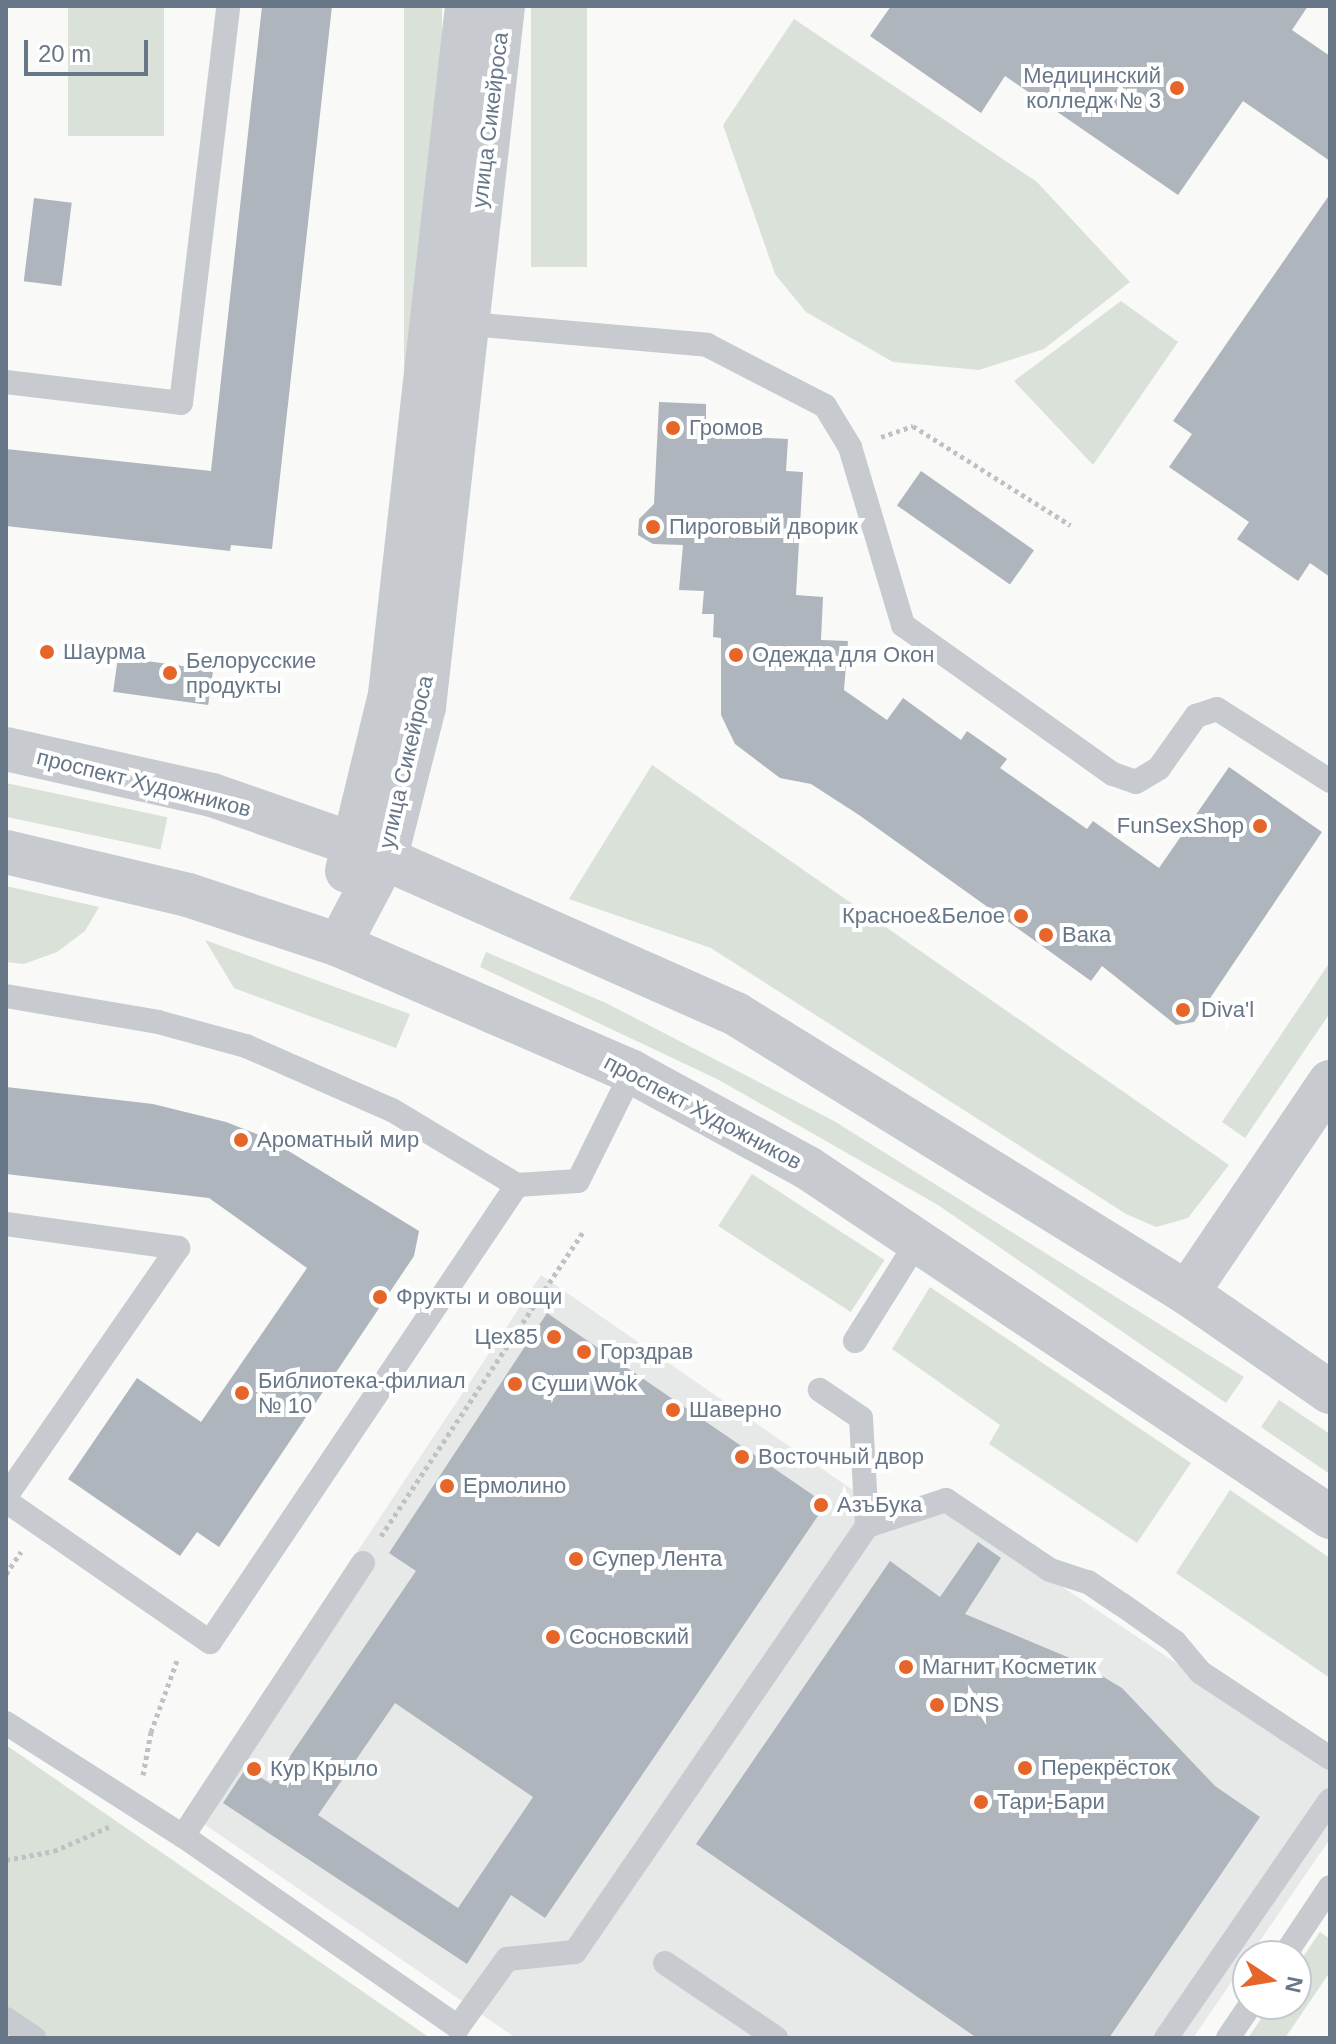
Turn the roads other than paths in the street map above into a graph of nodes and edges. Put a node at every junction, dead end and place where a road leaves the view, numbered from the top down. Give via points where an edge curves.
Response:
1 (228, 6) edge
2 (467, 6) edge
3 (503, 6) edge
4 (450, 322) junction
5 (6, 382) edge
6 (6, 749) edge
7 (1330, 781) edge
8 (368, 850) junction
9 (6, 852) edge
10 (339, 945) junction
11 (6, 996) edge
12 (632, 1072) junction
13 (1330, 1082) edge
14 (517, 1185) junction
15 (6, 1224) edge
16 (919, 1239) junction
17 (1187, 1293) junction
18 (855, 1341) dead end
19 (820, 1390) dead end
20 (1330, 1392) edge
21 (6, 1499) edge
22 (1330, 1517) edge
23 (867, 1526) junction
24 (363, 1563) road end
25 (6, 1723) edge
26 (1330, 1758) edge
27 (1330, 1800) edge
28 (183, 1836) junction
29 (1330, 1887) edge
30 (1295, 1940) edge
31 (665, 1963) dead end
32 (6, 2019) edge
33 (1240, 2020) edge
34 (460, 2034) edge
35 (34, 2038) edge
36 (776, 2038) edge
37 (1166, 2038) edge
38 (1228, 2038) edge

1 - 5 lane via 181,403
2 - 4 street, улица Сикейроса
3 - 4 street, улица Сикейроса
4 - 7 lane via 707,345 825,406 850,447 903,625 1113,774 1136,782 1159,768 1196,716 1217,709
4 - 8 street, улица Сикейроса
6 - 8 street, проспект Художников via 212,795
8 - 10 street, улица Сикейроса
8 - 17 street, проспект Художников via 736,1014
9 - 10 street, проспект Художников via 188,895
10 - 12 street, проспект Художников
11 - 14 lane via 158,1022 246,1046 392,1110
12 - 14 lane via 578,1181
12 - 16 street, проспект Художников via 808,1168
13 - 17 street
14 - 21 lane via 210,1642
15 - 21 lane via 178,1248
16 - 18 lane
16 - 22 street, проспект Художников
17 - 20 street, проспект Художников
19 - 23 lane via 861,1418
23 - 26 lane via 946,1500 1050,1570 1088,1582 1121,1604 1175,1642 1200,1672
23 - 34 lane via 575,1952 507,1959
24 - 28 lane
25 - 28 lane
27 - 37 lane
28 - 34 lane
29 - 30 lane
31 - 36 lane
32 - 35 lane
33 - 38 lane

